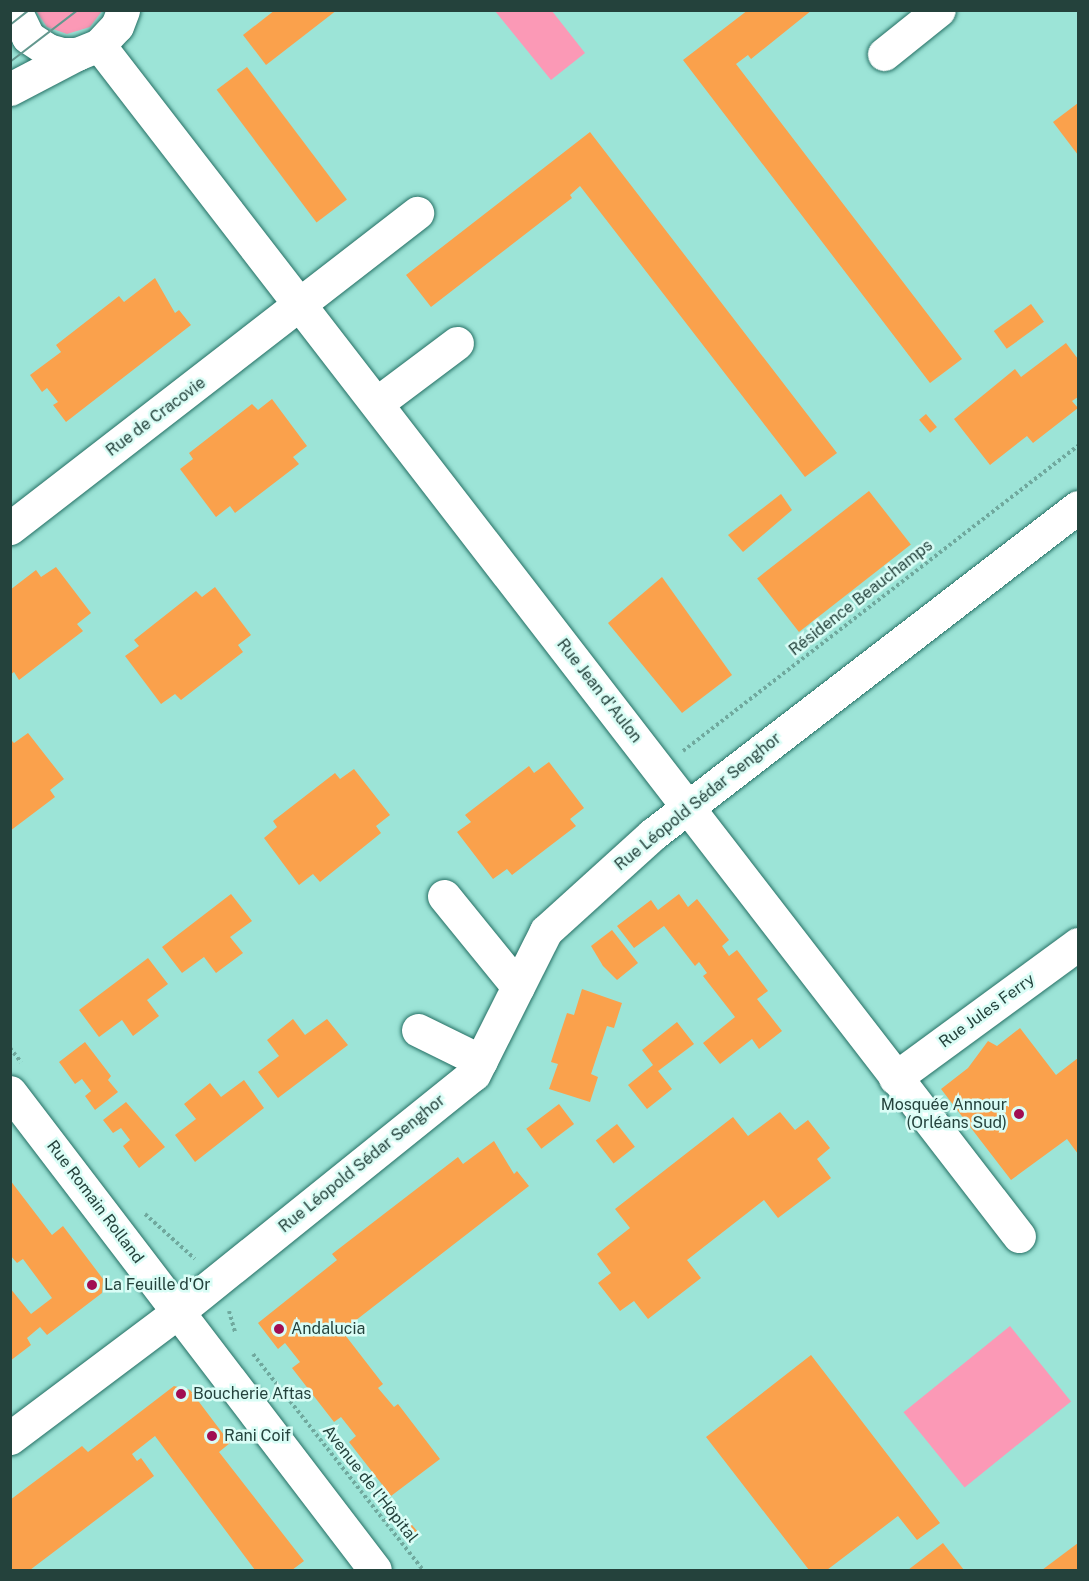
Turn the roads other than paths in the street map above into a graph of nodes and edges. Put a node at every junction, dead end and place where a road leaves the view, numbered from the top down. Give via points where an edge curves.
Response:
1 (15, 10) edge
2 (939, 10) edge
3 (124, 12) edge
4 (88, 50) junction
5 (884, 54) dead end
6 (10, 89) edge
7 (417, 213) dead end
8 (302, 305) junction
9 (457, 343) dead end
10 (377, 403) junction
11 (1078, 507) edge
12 (10, 528) edge
13 (689, 808) junction
14 (444, 896) dead end
15 (1075, 953) edge
16 (518, 987) junction
17 (418, 1030) dead end
18 (481, 1062) junction
19 (895, 1078) junction
20 (10, 1092) edge
21 (1019, 1236) dead end
22 (179, 1311) junction
23 (10, 1438) edge
24 (375, 1570) edge

1 - 4 street via 22,28 48,50
2 - 5 street
3 - 4 street via 117,26
4 - 6 street
4 - 8 street, Rue Jean d'Aulon
7 - 8 street, Rue de Cracovie
8 - 10 street, Rue Jean d'Aulon
8 - 12 street, Rue de Cracovie
9 - 10 street
10 - 13 street, Rue Jean d'Aulon
11 - 13 street, Rue Léopold Sédar Senghor
13 - 16 street, Rue Léopold Sédar Senghor via 653,834 546,931
13 - 19 street, Rue Jean d'Aulon
14 - 16 street
15 - 19 street, Rue Jules Ferry
16 - 18 street, Rue Léopold Sédar Senghor
17 - 18 street
18 - 22 street, Rue Léopold Sédar Senghor via 474,1074
19 - 21 street, Rue Jean d'Aulon
20 - 22 street, Rue Romain Rolland
22 - 23 street, Rue Léopold Sédar Senghor
22 - 24 street, Rue Romain Rolland

